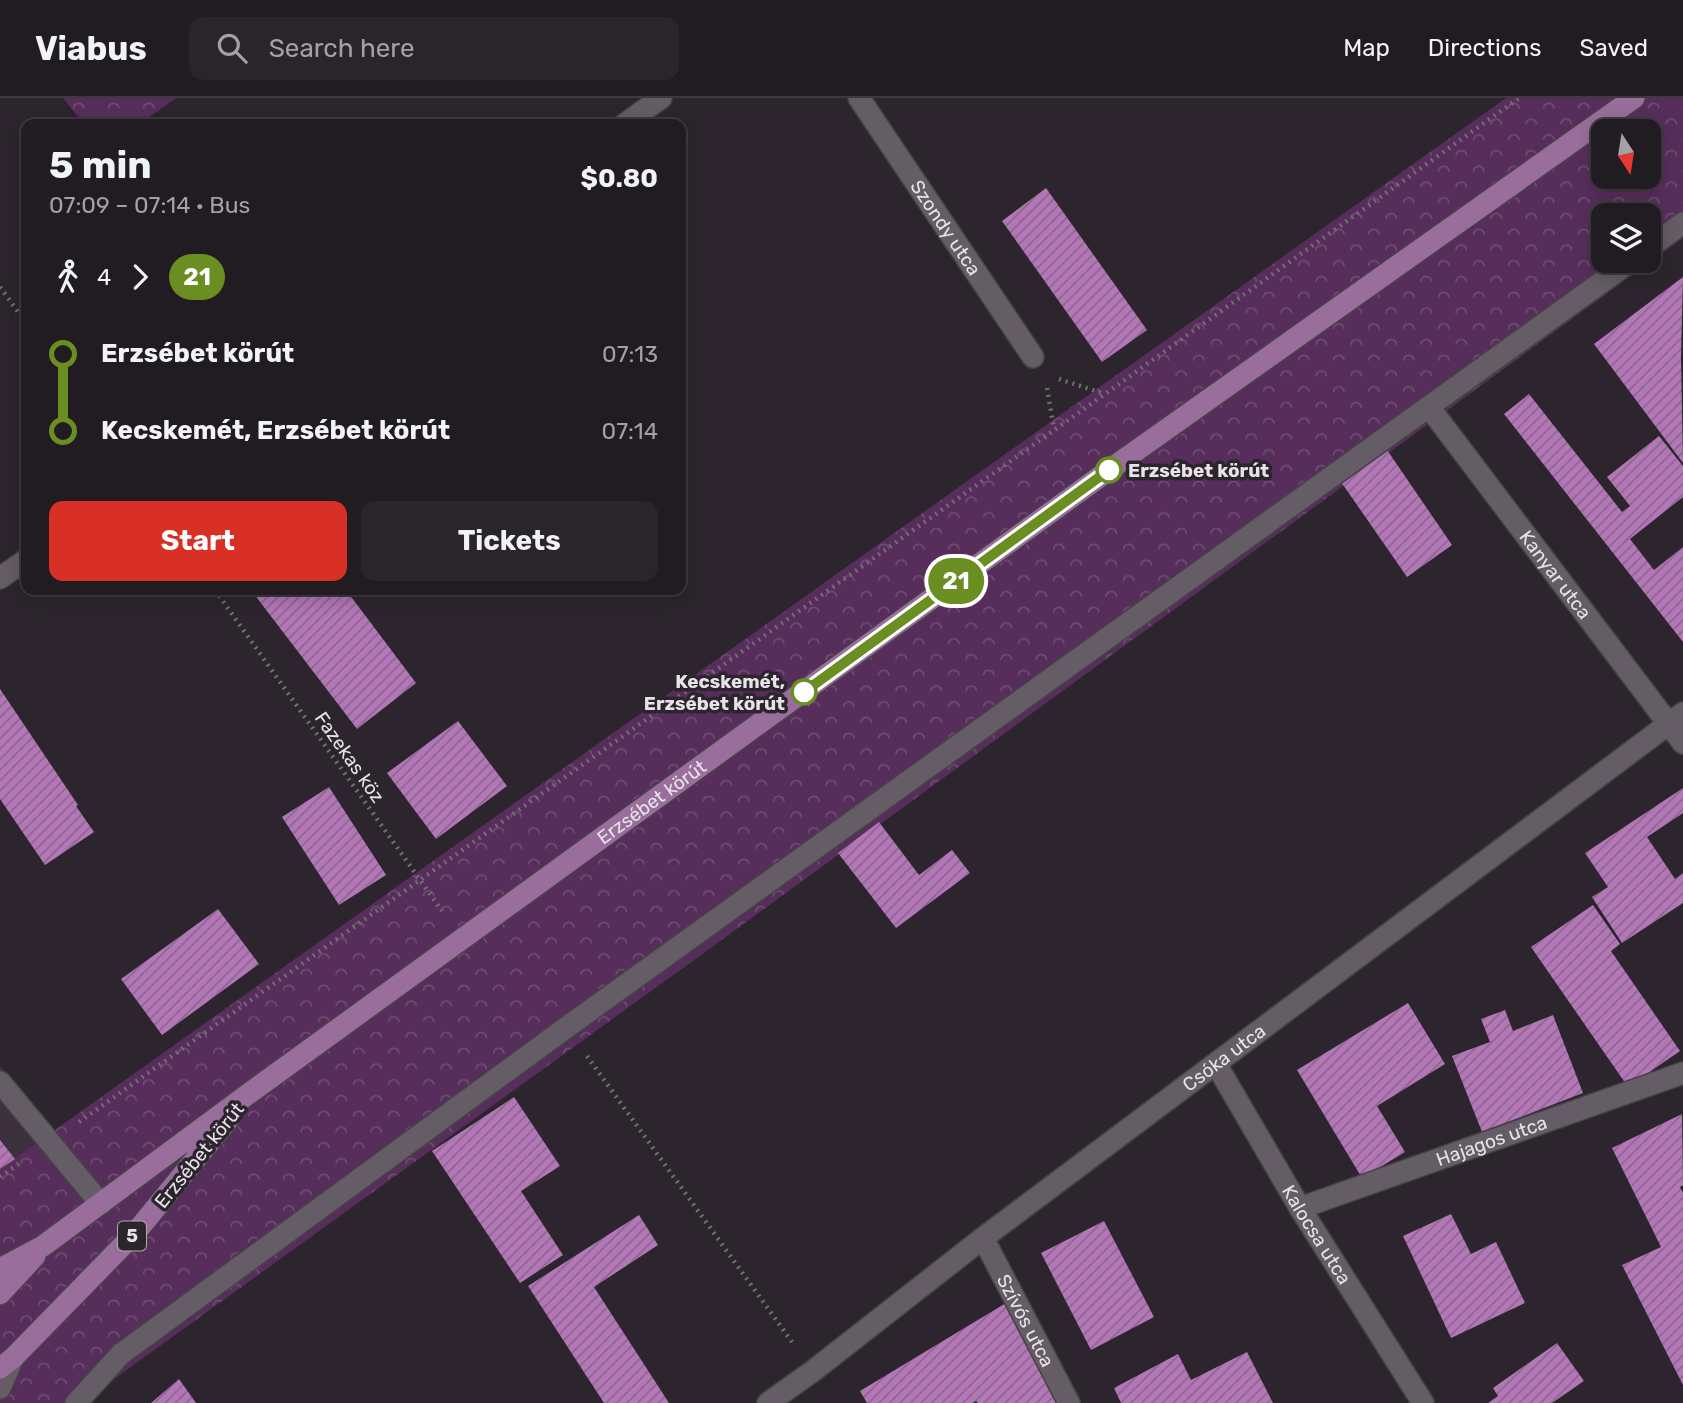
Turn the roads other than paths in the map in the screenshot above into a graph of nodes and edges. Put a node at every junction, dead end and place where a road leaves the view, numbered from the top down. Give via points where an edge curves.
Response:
1 (661, 98) edge
2 (859, 98) edge
3 (1634, 98) edge
4 (632, 119) edge
5 (1683, 223) edge
6 (1661, 239) edge
7 (1614, 273) edge
8 (1033, 357) dead end
9 (1429, 407) junction
10 (21, 563) edge
11 (0, 578) edge
12 (1676, 718) edge
13 (1683, 743) edge
14 (1216, 1064) junction
15 (1683, 1073) edge
16 (0, 1082) edge
17 (250, 1092) junction
18 (101, 1203) junction
19 (1300, 1208) junction
20 (983, 1238) junction
21 (43, 1246) junction
22 (0, 1269) edge
23 (0, 1294) edge
24 (6, 1363) edge
25 (0, 1388) edge
26 (76, 1403) edge
27 (768, 1403) edge
28 (1069, 1403) edge
29 (1423, 1403) edge

1 - 4 street
2 - 8 street, Szondy utca
3 - 17 main road, Erzsébet körút / 5 via 1109,470
5 - 6 street
7 - 9 street
9 - 12 street, Kanyar utca
9 - 26 street via 121,1354
10 - 11 street
12 - 13 street, Kanyar utca
12 - 14 street, Csóka utca
14 - 19 street, Kalocsa utca
14 - 20 street, Csóka utca
15 - 19 street, Hajagos utca
16 - 18 street
17 - 18 main road, Erzsébet körút / 5
17 - 24 main road, Erzsébet körút / 5 via 136,1232
18 - 21 main road, Erzsébet körút / 5
19 - 29 street, Kalocsa utca
20 - 27 street, Csóka utca
20 - 28 street, Szívós utca
21 - 22 main road, Erzsébet körút / 5
21 - 23 main road
24 - 25 street

